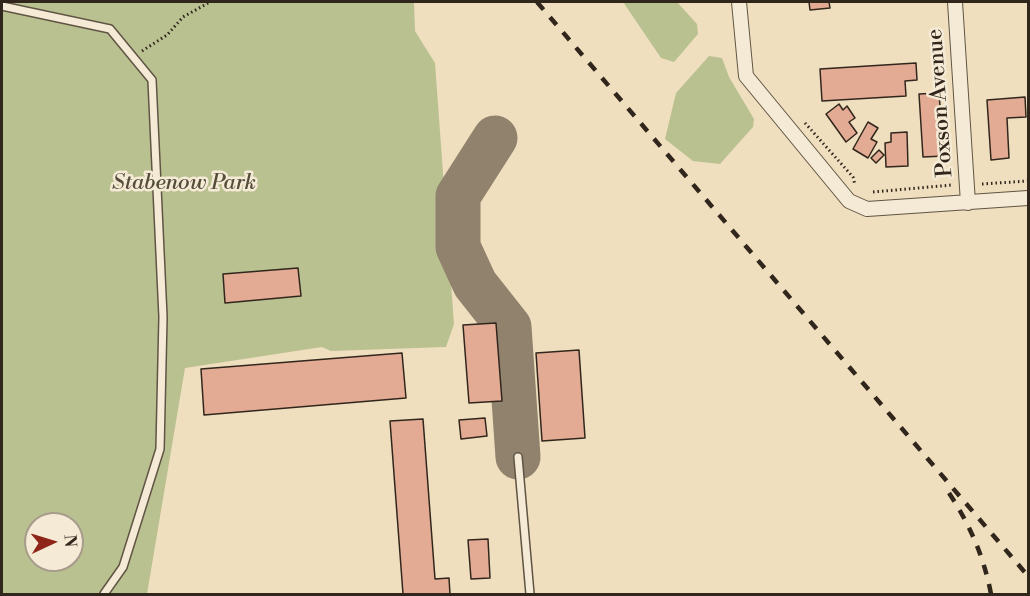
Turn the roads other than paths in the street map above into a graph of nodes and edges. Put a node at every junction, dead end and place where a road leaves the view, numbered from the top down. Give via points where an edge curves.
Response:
1 (739, 2) edge
2 (955, 2) edge
3 (2, 6) edge
4 (1029, 198) edge
5 (968, 202) junction
6 (518, 457) dead end
7 (104, 594) edge
8 (530, 594) edge

1 - 5 street via 743,63 752,87 849,201 867,209
2 - 5 street, Poxson Avenue
3 - 7 lane via 110,29 152,80 163,317 160,449 123,567
4 - 5 street
6 - 8 lane

